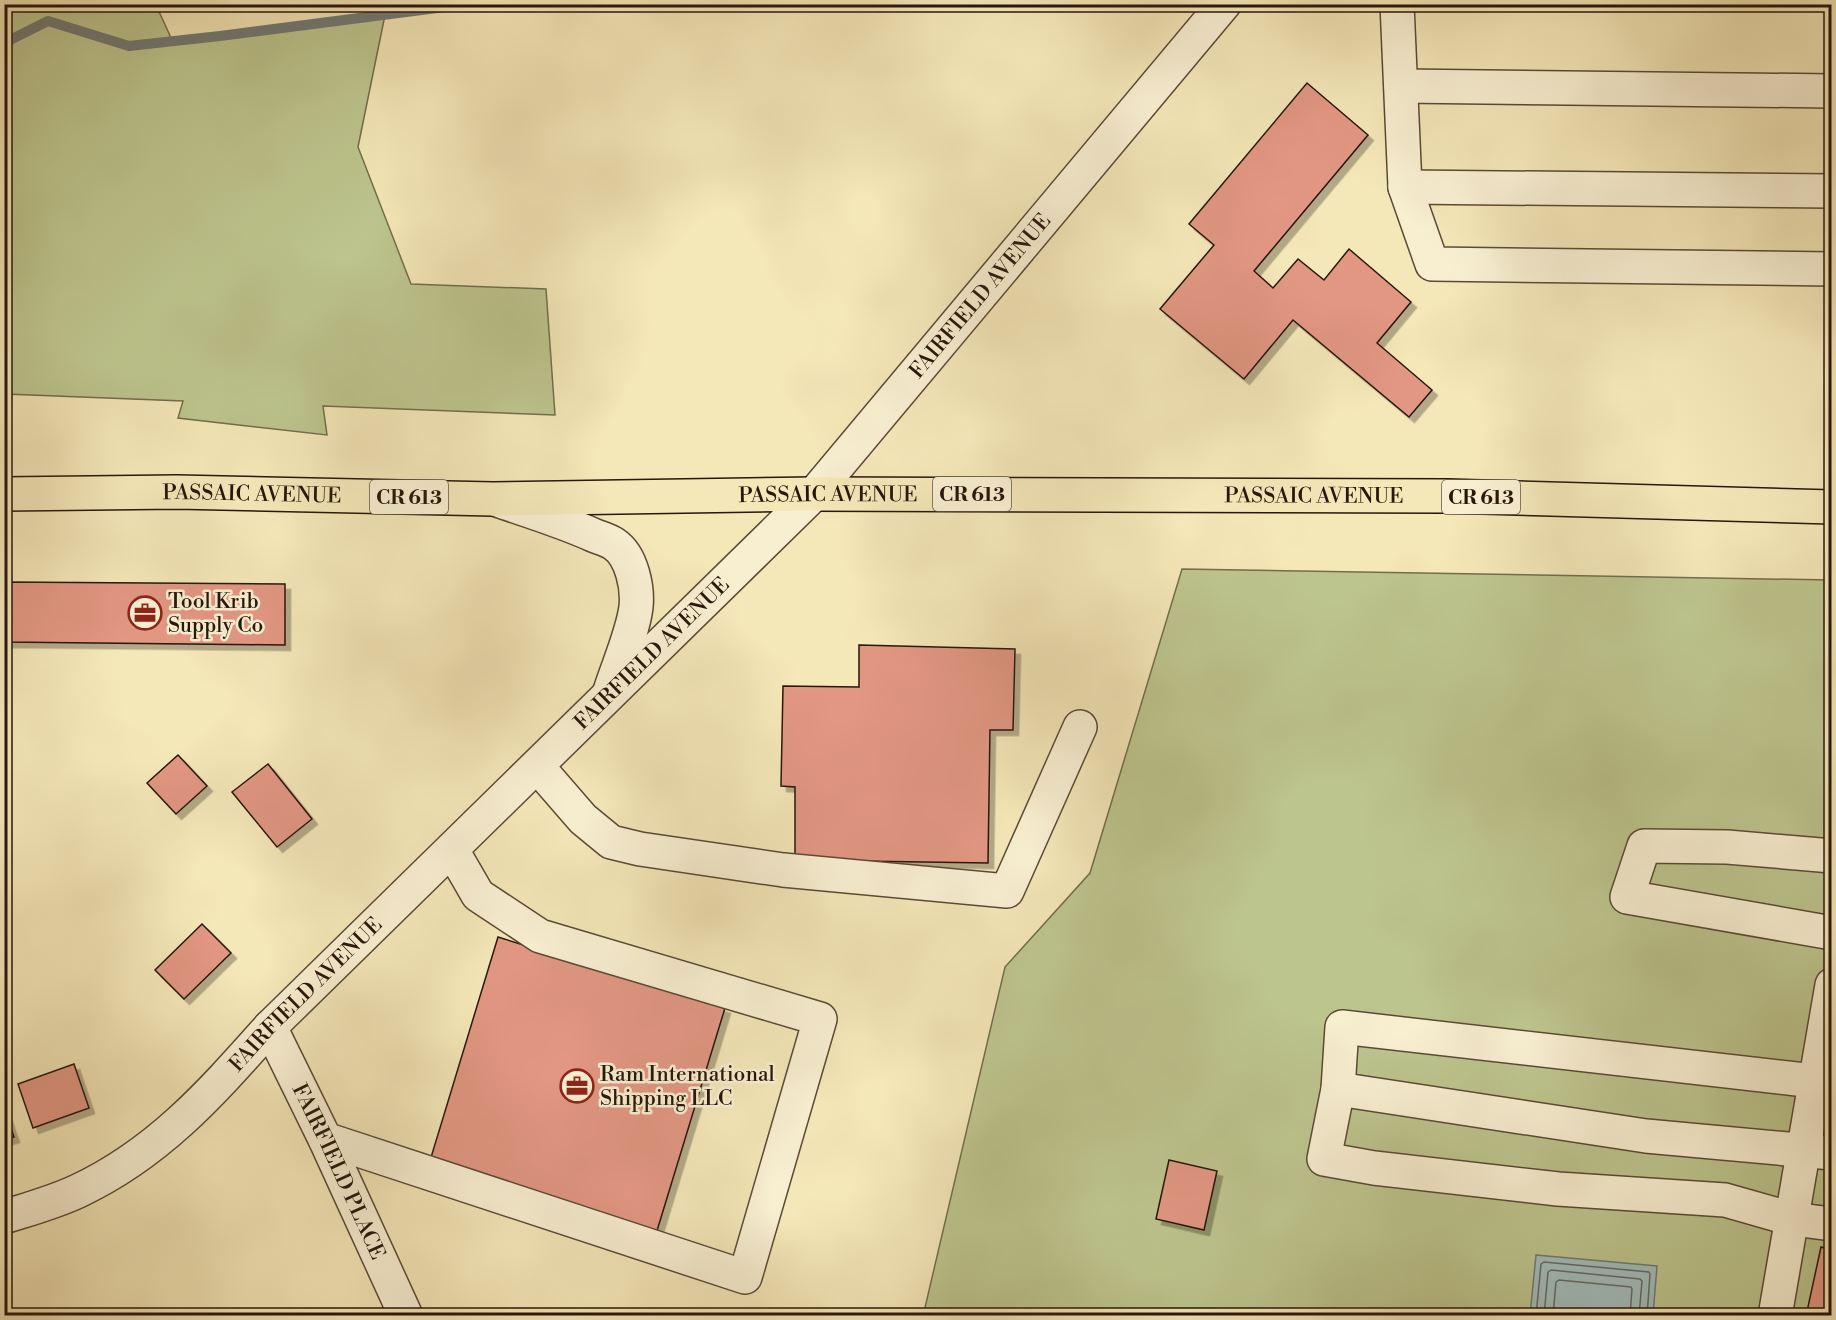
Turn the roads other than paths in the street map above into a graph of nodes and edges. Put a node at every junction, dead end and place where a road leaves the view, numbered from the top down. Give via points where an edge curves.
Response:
1 (1224, 4) edge
2 (1397, 4) edge
3 (1401, 86) junction
4 (1832, 91) edge
5 (1405, 187) junction
6 (1832, 191) edge
7 (1832, 269) edge
8 (4, 494) edge
9 (814, 494) junction
10 (493, 499) junction
11 (1832, 507) edge
12 (609, 695) junction
13 (1080, 727) dead end
14 (537, 766) junction
15 (452, 850) junction
16 (1832, 856) edge
17 (1832, 933) edge
18 (1832, 985) edge
19 (270, 1027) junction
20 (1823, 1082) edge
21 (1338, 1089) junction
22 (325, 1139) junction
23 (1818, 1152) edge
24 (4, 1217) edge
25 (1792, 1219) junction
26 (1832, 1224) edge
27 (406, 1316) edge
28 (1775, 1316) edge

1 - 9 street, FAIRFIELD AVENUE
2 - 3 street
3 - 4 street
3 - 5 street
5 - 6 street
5 - 7 street via 1432,264
8 - 10 main road, PASSAIC AVENUE / CR 613 via 177,492
9 - 10 main road, PASSAIC AVENUE / CR 613
9 - 11 main road, PASSAIC AVENUE / CR 613 via 1447,496
9 - 12 street, FAIRFIELD AVENUE
10 - 12 street via 605,540 615,545 626,559 632,570 636,608
12 - 14 street, FAIRFIELD AVENUE
13 - 14 street via 1007,891 783,870 611,842 583,819
14 - 15 street, FAIRFIELD AVENUE
15 - 19 street, FAIRFIELD AVENUE
15 - 22 street via 478,896 540,936 820,1019 745,1277
16 - 17 street via 1726,847 1644,846 1627,897
18 - 20 street
19 - 22 street, FAIRFIELD PLACE
19 - 24 street, FAIRFIELD AVENUE via 197,1108 119,1168 78,1191
20 - 21 street via 1342,1027
20 - 23 street
21 - 23 street via 1646,1136
21 - 25 street via 1324,1159 1558,1189 1725,1200
22 - 27 street, FAIRFIELD PLACE
23 - 25 street
25 - 26 street
25 - 28 street

